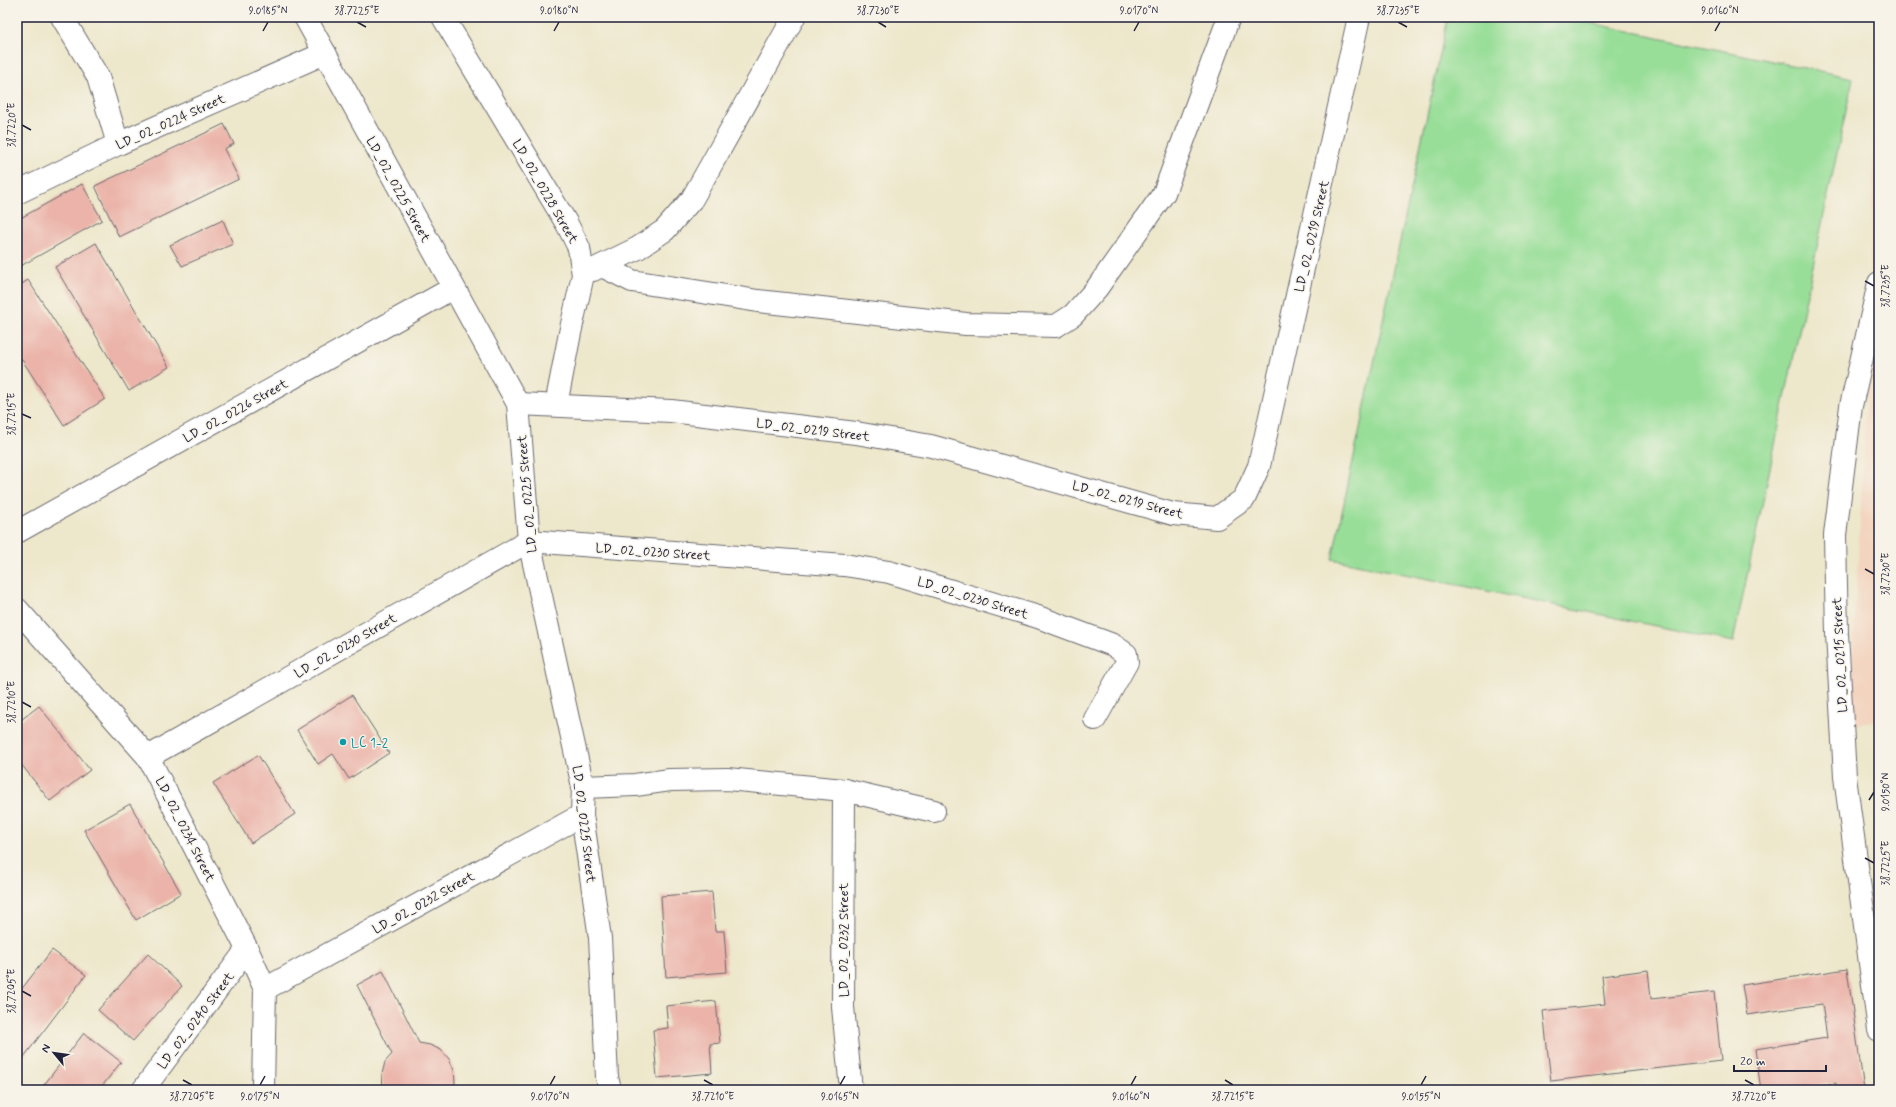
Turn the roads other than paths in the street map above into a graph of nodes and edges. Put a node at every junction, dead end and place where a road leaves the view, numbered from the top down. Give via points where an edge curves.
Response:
1 (62, 17) edge
2 (305, 17) edge
3 (443, 17) edge
4 (794, 17) edge
5 (1229, 17) edge
6 (1360, 17) edge
7 (325, 52) junction
8 (118, 144) junction
9 (17, 193) edge
10 (592, 271) junction
11 (1879, 283) edge
12 (453, 288) junction
13 (518, 404) junction
14 (556, 405) junction
15 (17, 532) edge
16 (529, 541) junction
17 (17, 608) edge
18 (1095, 719) dead end
19 (148, 757) junction
20 (583, 787) junction
21 (844, 790) junction
22 (934, 811) dead end
23 (582, 815) junction
24 (247, 949) junction
25 (265, 989) junction
26 (1879, 1030) edge
27 (143, 1090) edge
28 (263, 1090) edge
29 (610, 1090) edge
30 (851, 1090) edge

1 - 8 street via 98,77
2 - 7 street, LD_02_0225 Street
3 - 10 street, LD_02_0228 Street via 567,224
4 - 10 street via 692,199 665,230 638,248
5 - 10 street via 1164,193 1097,288 1074,315 1056,326 966,324 758,301 632,281
6 - 14 street, LD_02_0219 Street via 1259,466 1244,499 1216,518 1173,514 931,446 856,433 671,411
7 - 8 street, LD_02_0224 Street
7 - 12 street, LD_02_0225 Street
8 - 9 street, LD_02_0224 Street
10 - 14 street, LD_02_0228 Street via 568,340
11 - 26 street, LD_02_0215 Street via 1851,406 1834,535 1845,776
12 - 13 street, LD_02_0225 Street
12 - 15 street, LD_02_0226 Street
13 - 14 street, LD_02_0219 Street
13 - 16 street, LD_02_0225 Street
16 - 18 street, LD_02_0230 Street via 844,565 889,572 1038,617 1113,645 1126,654 1127,662
16 - 19 street, LD_02_0230 Street
16 - 20 street, LD_02_0225 Street
17 - 19 street, LD_02_0234 Street
19 - 24 street, LD_02_0234 Street
20 - 21 street via 635,785 670,780 727,779
20 - 23 street, LD_02_0225 Street
21 - 22 street
21 - 30 street, LD_02_0232 Street via 843,1007
23 - 25 street, LD_02_0232 Street
23 - 29 street, LD_02_0225 Street via 600,938 607,1077
24 - 25 street, LD_02_0234 Street
24 - 27 street, LD_02_0240 Street
25 - 28 street, LD_02_0234 Street

